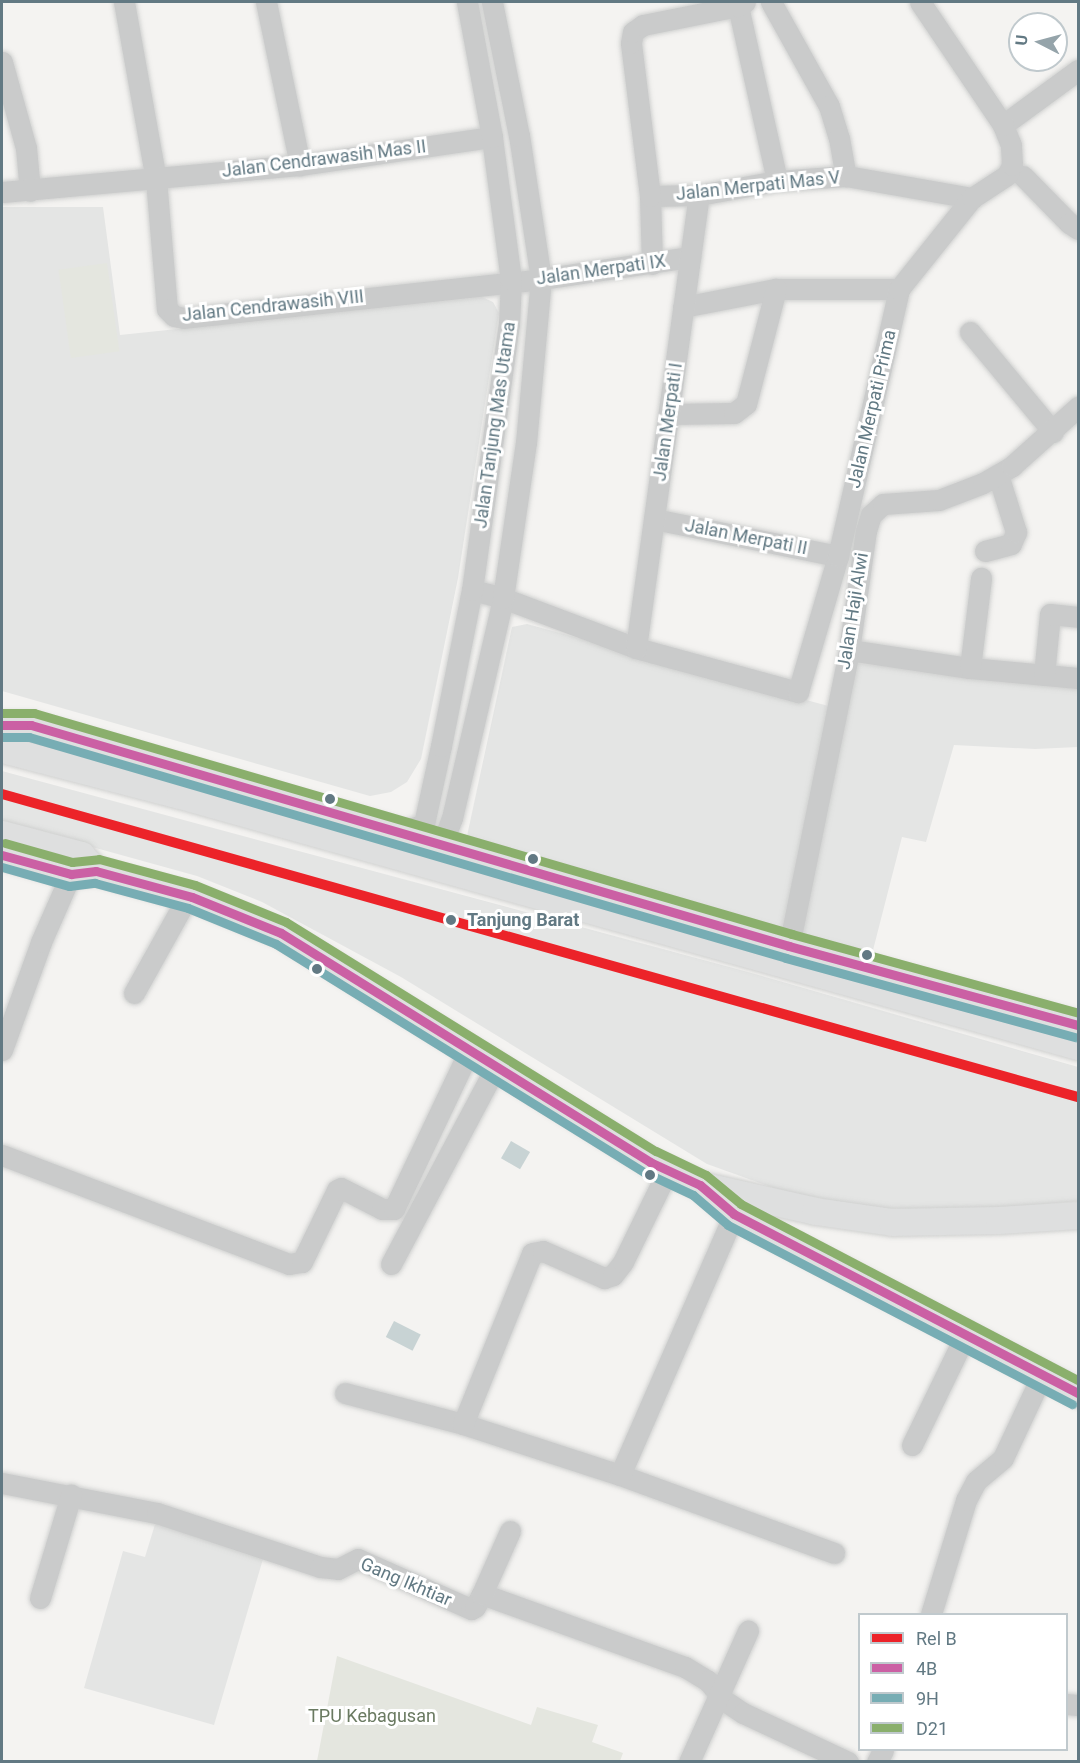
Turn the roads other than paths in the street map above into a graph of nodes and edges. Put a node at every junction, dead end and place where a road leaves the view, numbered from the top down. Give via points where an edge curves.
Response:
1 (124, 2) edge
2 (266, 2) edge
3 (467, 2) edge
4 (492, 2) edge
5 (771, 2) edge
6 (920, 2) edge
7 (742, 4) edge
8 (2, 62) edge
9 (1078, 70) edge
10 (1002, 125) junction
11 (492, 137) junction
12 (300, 165) junction
13 (1018, 170) junction
14 (846, 176) junction
15 (156, 179) junction
16 (777, 181) junction
17 (30, 191) junction
18 (2, 192) edge
19 (699, 195) junction
20 (650, 196) junction
21 (972, 198) junction
22 (1078, 229) edge
23 (690, 257) junction
24 (652, 264) junction
25 (541, 279) junction
26 (511, 280) junction
27 (776, 289) junction
28 (899, 289) junction
29 (683, 308) junction
30 (970, 332) dead end
31 (1078, 407) edge
32 (669, 414) junction
33 (1053, 432) junction
34 (998, 475) junction
35 (654, 519) junction
36 (985, 551) dead end
37 (838, 556) junction
38 (981, 578) dead end
39 (472, 590) junction
40 (503, 598) junction
41 (1078, 617) edge
42 (636, 648) junction
43 (849, 650) junction
44 (970, 668) junction
45 (1044, 675) junction
46 (1078, 678) edge
47 (2, 713) edge
48 (32, 724) junction
49 (2, 725) edge
50 (2, 749) edge
51 (2, 834) edge
52 (442, 843) junction
53 (399, 845) junction
54 (2, 855) edge
55 (84, 873) junction
56 (188, 897) junction
57 (789, 946) junction
58 (134, 993) dead end
59 (1078, 1024) edge
60 (1078, 1046) edge
61 (470, 1049) junction
62 (2, 1050) edge
63 (497, 1065) junction
64 (2, 1155) edge
65 (667, 1172) junction
66 (700, 1185) junction
67 (734, 1214) junction
68 (1078, 1215) edge
69 (391, 1264) dead end
70 (966, 1334) junction
71 (1042, 1375) junction
72 (1078, 1393) edge
73 (345, 1394) dead end
74 (463, 1424) junction
75 (912, 1445) dead end
76 (620, 1475) junction
77 (2, 1483) edge
78 (71, 1495) junction
79 (510, 1531) dead end
80 (834, 1553) dead end
81 (482, 1594) junction
82 (40, 1598) dead end
83 (934, 1606) edge
84 (748, 1631) dead end
85 (720, 1696) junction
86 (689, 1761) edge
87 (848, 1761) edge

1 - 15 street, Jalan Cendrawasih VIII
2 - 12 street
3 - 11 street, Jalan Tanjung Mas Utama
4 - 25 street, Jalan Tanjung Mas Utama via 519,136
5 - 14 street via 829,106
6 - 10 street
7 - 16 street
7 - 20 street via 643,25 633,32 631,43
8 - 17 street via 26,148
9 - 10 street
10 - 13 street
11 - 12 street, Jalan Cendrawasih Mas II
11 - 26 street, Jalan Tanjung Mas Utama
12 - 15 street, Jalan Cendrawasih Mas II
13 - 21 street, Jalan Merpati Prima
13 - 22 street
14 - 16 street, Jalan Merpati Mas V
14 - 21 street, Jalan Merpati Mas V
15 - 17 street, Jalan Cendrawasih Mas II
15 - 26 street, Jalan Cendrawasih VIII via 167,309 179,318
16 - 19 street, Jalan Merpati Mas V
17 - 18 street, Jalan Cendrawasih Mas II
19 - 20 street, Jalan Merpati Mas V
19 - 23 street, Jalan Merpati I
20 - 24 street
21 - 28 street, Jalan Merpati Prima
23 - 24 street, Jalan Merpati IX
23 - 29 street, Jalan Merpati I
24 - 25 street, Jalan Merpati IX
25 - 26 street, Jalan Merpati IX
25 - 40 street, Jalan Tanjung Mas Utama via 526,443
26 - 39 street, Jalan Tanjung Mas Utama via 496,432
27 - 28 street
27 - 29 street
27 - 32 street via 746,404 734,412
28 - 37 street, Jalan Merpati Prima
29 - 32 street, Jalan Merpati I
30 - 33 street
31 - 33 street, Jalan Haji Alwi
32 - 35 street, Jalan Merpati I
33 - 34 street, Jalan Haji Alwi
34 - 36 street via 1016,532 1011,544
34 - 43 street, Jalan Haji Alwi via 939,500 890,502 877,508 866,531
35 - 37 street, Jalan Merpati II
35 - 42 street, Jalan Merpati I
37 - 42 street, Jalan Merpati Prima via 798,693
38 - 44 street
39 - 40 street
39 - 53 street, Jalan Tanjung Mas Utama via 424,824
40 - 42 street
40 - 52 street, Jalan Tanjung Mas Utama via 452,818
41 - 45 street via 1050,614
43 - 44 street
43 - 57 street, Jalan Haji Alwi
44 - 45 street
45 - 46 street
47 - 48 street
48 - 49 main road
48 - 53 main road via 324,812
50 - 53 main road
51 - 55 main road via 81,855
52 - 53 main road
52 - 57 main road
53 - 60 main road
54 - 55 main road
55 - 56 main road
55 - 62 street via 41,942
56 - 58 street
56 - 61 main road via 281,933
57 - 59 main road
61 - 63 main road
61 - 64 street via 394,1209 389,1211 341,1188 337,1190 302,1262 289,1264
63 - 65 main road
63 - 69 street
65 - 66 main road
65 - 74 street via 613,1275 604,1278 543,1251 532,1253
66 - 67 main road
66 - 68 main road via 815,1211 892,1222
67 - 70 main road
67 - 76 street
70 - 71 main road
70 - 75 street
71 - 72 main road
71 - 83 street via 1004,1458 976,1481 966,1500
73 - 74 street
74 - 76 street
76 - 80 street
77 - 78 street, Gang Ikhtiar
78 - 81 street, Gang Ikhtiar via 157,1513 320,1567 338,1569 358,1559 471,1609
78 - 82 street
79 - 81 street
81 - 85 street via 685,1667 708,1681
84 - 85 street
85 - 86 street
85 - 87 street via 743,1713

